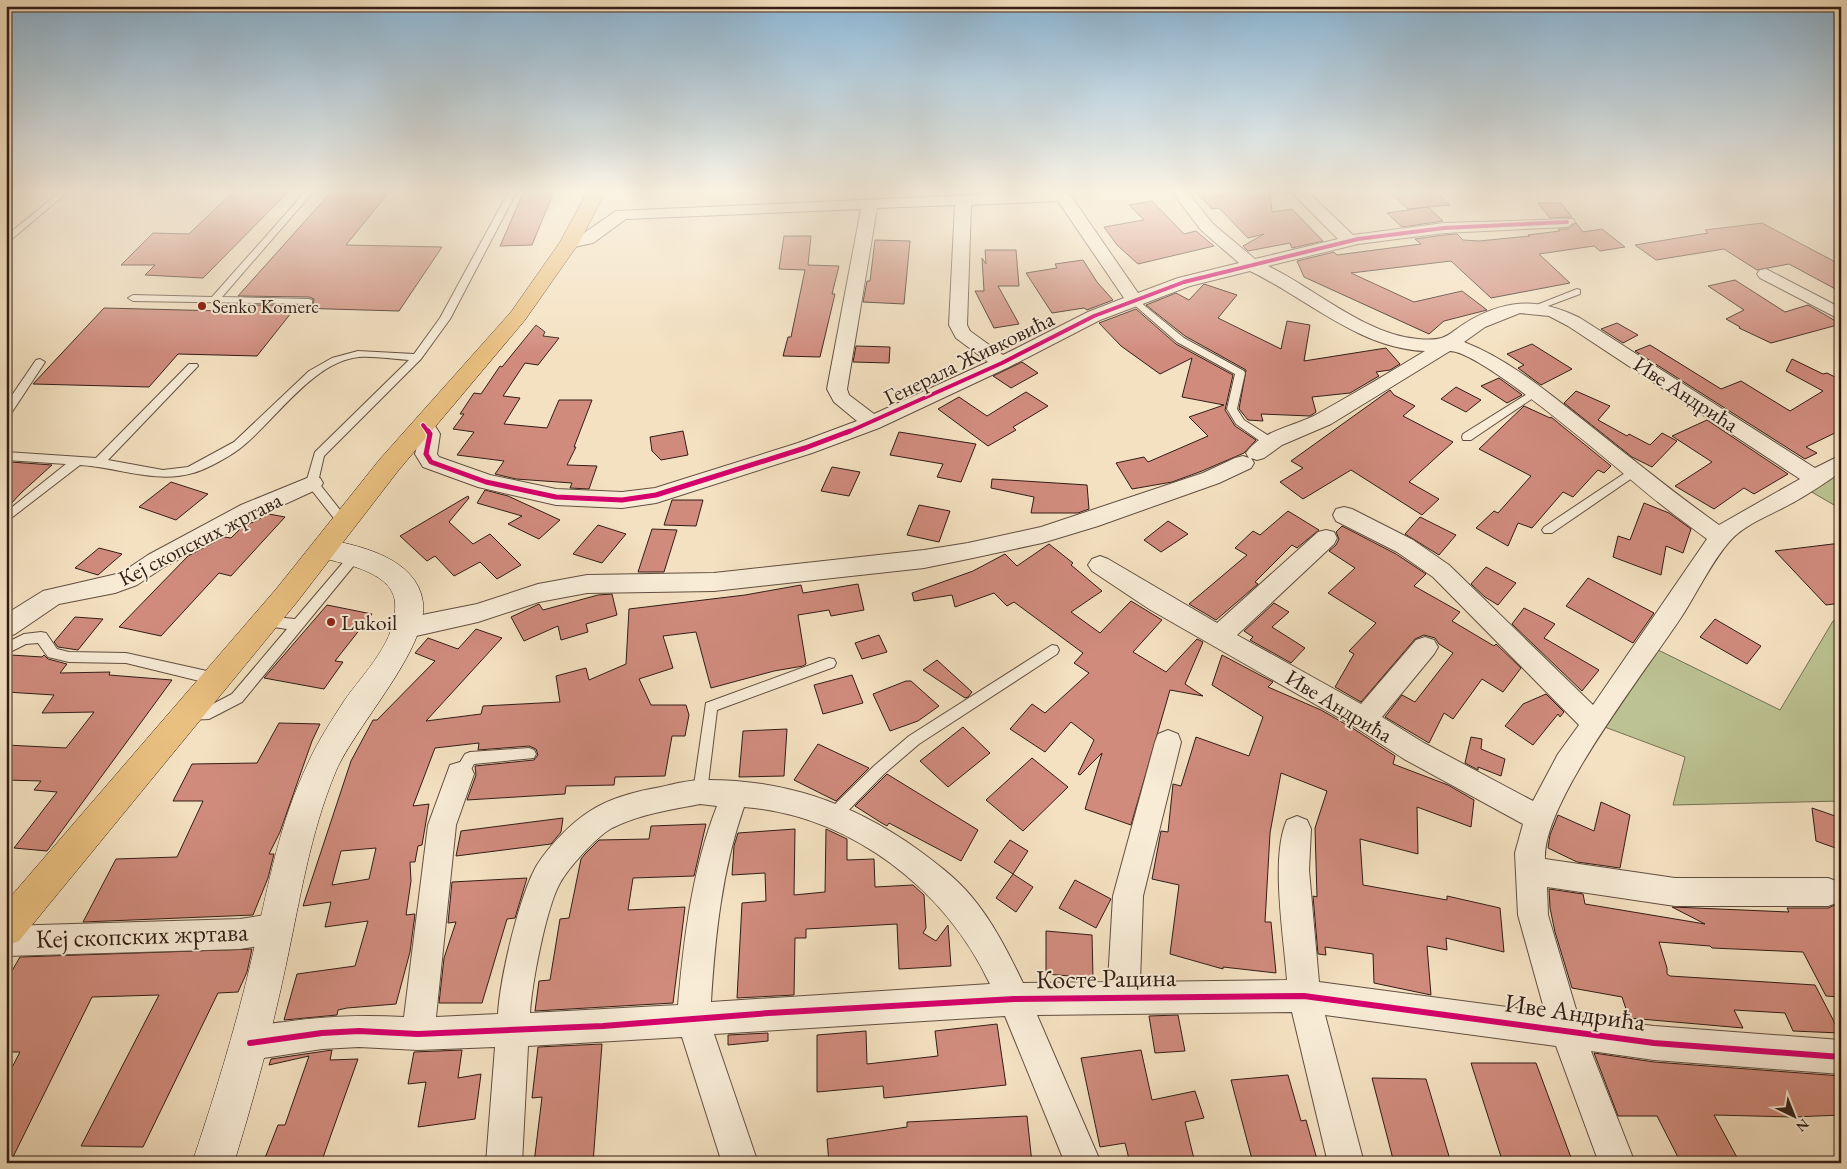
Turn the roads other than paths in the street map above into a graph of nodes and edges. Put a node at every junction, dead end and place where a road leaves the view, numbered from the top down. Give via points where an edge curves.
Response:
1 (262, 246) edge
2 (484, 246) edge
3 (567, 246) edge
4 (862, 246) edge
5 (961, 246) edge
6 (1097, 246) edge
7 (1229, 246) edge
8 (1331, 246) edge
9 (1252, 265) junction
10 (1766, 274) dead end
11 (1577, 292) dead end
12 (133, 298) dead end
13 (214, 300) junction
14 (1134, 300) junction
15 (309, 302) dead end
16 (1534, 308) junction
17 (1841, 315) edge
18 (1447, 345) junction
19 (417, 357) junction
20 (40, 362) dead end
21 (1002, 363) junction
22 (192, 366) dead end
23 (1535, 392) junction
24 (6, 413) edge
25 (872, 423) junction
26 (423, 425) junction
27 (1467, 438) dead end
28 (1257, 453) junction
29 (6, 456) edge
30 (78, 460) junction
31 (99, 462) junction
32 (1841, 462) edge
33 (1634, 471) junction
34 (1816, 479) junction
35 (312, 483) junction
36 (1344, 515) dead end
37 (6, 518) edge
38 (344, 523) junction
39 (1548, 530) dead end
40 (1720, 537) junction
41 (1326, 538) dead end
42 (324, 549) junction
43 (356, 555) junction
44 (1100, 565) dead end
45 (265, 621) junction
46 (299, 625) junction
47 (6, 627) edge
48 (407, 628) junction
49 (1218, 637) junction
50 (1425, 647) dead end
51 (6, 649) edge
52 (1052, 650) dead end
53 (829, 663) dead end
54 (216, 679) junction
55 (187, 714) junction
56 (1364, 719) junction
57 (1594, 723) junction
58 (1168, 742) dead end
59 (529, 754) dead end
60 (460, 774) joint
61 (700, 792) junction
62 (735, 795) junction
63 (834, 815) junction
64 (1539, 818) junction
65 (1297, 830) dead end
66 (1530, 870) junction
67 (1828, 892) dead end
68 (277, 928) junction
69 (6, 929) edge
70 (6, 940) edge
71 (1304, 996) junction
72 (1123, 998) junction
73 (1014, 999) junction
74 (693, 1020) junction
75 (512, 1028) junction
76 (1566, 1030) junction
77 (418, 1034) junction
78 (250, 1043) junction
79 (1841, 1057) edge
80 (213, 1163) edge
81 (504, 1163) edge
82 (740, 1163) edge
83 (1083, 1163) edge
84 (1346, 1163) edge
85 (1617, 1163) edge

1 - 13 lane
2 - 19 lane via 452,308
3 - 26 main road via 518,316
4 - 25 street, Генерала Живковића via 837,389 841,398
5 - 21 street, Генерала Живковића via 958,325 963,334
6 - 14 street
7 - 9 street
8 - 9 street, Генерала Живковића
9 - 14 street, Генерала Живковића via 1184,282
9 - 18 street via 1385,338 1416,345
10 - 17 street
11 - 16 lane
12 - 13 lane
13 - 15 lane
14 - 21 street, Генерала Живковића via 1060,332
14 - 28 lane via 1187,345 1240,373 1232,409
16 - 18 street via 1502,313 1479,323
16 - 34 street, Иве Андрића via 1554,312 1574,322
18 - 23 street via 1475,353
18 - 28 street via 1312,426 1287,434
19 - 31 lane via 358,354 336,360 313,373 238,445 191,470 163,474
19 - 35 lane via 319,456
20 - 24 lane
21 - 25 street, Генерала Живковића
22 - 31 lane
23 - 27 lane
23 - 33 street
25 - 26 street, Генерала Живковића via 675,490 639,498 594,500 556,498 486,482 436,465 428,458 430,434
26 - 38 main road
28 - 48 street via 1212,478 1048,537 907,561 714,582 587,584 538,593 478,613
29 - 30 lane
30 - 31 lane
30 - 37 lane
32 - 34 street, Иве Андрића
33 - 39 lane
33 - 40 street
34 - 40 street, Иве Андрића via 1733,525
35 - 38 lane
35 - 47 street, Кеј скопских жртава via 249,511 129,579 51,597
36 - 57 street via 1405,546 1441,571
38 - 42 main road
40 - 57 street, Иве Андрића
41 - 49 street
42 - 43 street
42 - 45 main road, Кеј скопских жртава
43 - 46 lane
43 - 48 street via 386,571 404,586 409,602
44 - 49 street, Иве Андрића
45 - 46 lane
45 - 54 main road, Кеј скопских жртава
46 - 55 lane via 237,698 209,713
48 - 68 street via 346,725 314,786
49 - 56 street, Иве Андрића
50 - 56 street
51 - 54 lane via 24,639 41,637 53,653 69,657 126,658
52 - 63 lane via 914,740
53 - 61 lane via 711,706
54 - 55 main road, Кеј скопских жртава
55 - 69 main road, Кеј скопских жртава
56 - 64 street, Иве Андрића via 1414,751
57 - 64 street, Иве Андрића via 1554,786
58 - 72 street, Косте Рацина via 1128,896
59 - 60 lane via 470,758
60 - 77 street via 442,825
61 - 62 street, Косте Рацина
61 - 75 street, Косте Рацина via 617,811 600,820 570,847 545,883 524,949
62 - 63 street, Косте Рацина via 794,802
62 - 74 street via 719,844 705,905
63 - 73 street, Косте Рацина via 886,844 926,873 950,896 988,945
64 - 66 street, Иве Андрића via 1530,853
65 - 71 street via 1294,870
66 - 67 street via 1675,892
66 - 76 street, Иве Андрића via 1532,915
68 - 70 street, Кеј скопских жртава via 240,934
68 - 78 street
71 - 72 street, Косте Рацина
71 - 76 street, Иве Андрића
71 - 84 street
72 - 73 street, Косте Рацина
73 - 74 street, Косте Рацина
73 - 83 street, Косте Рацина
74 - 75 street, Косте Рацина
74 - 82 street
75 - 77 street, Косте Рацина
75 - 81 street, Косте Рацина
76 - 79 street, Иве Андрића via 1654,1043
76 - 85 street, Иве Андрића
77 - 78 street via 359,1031
78 - 80 street

